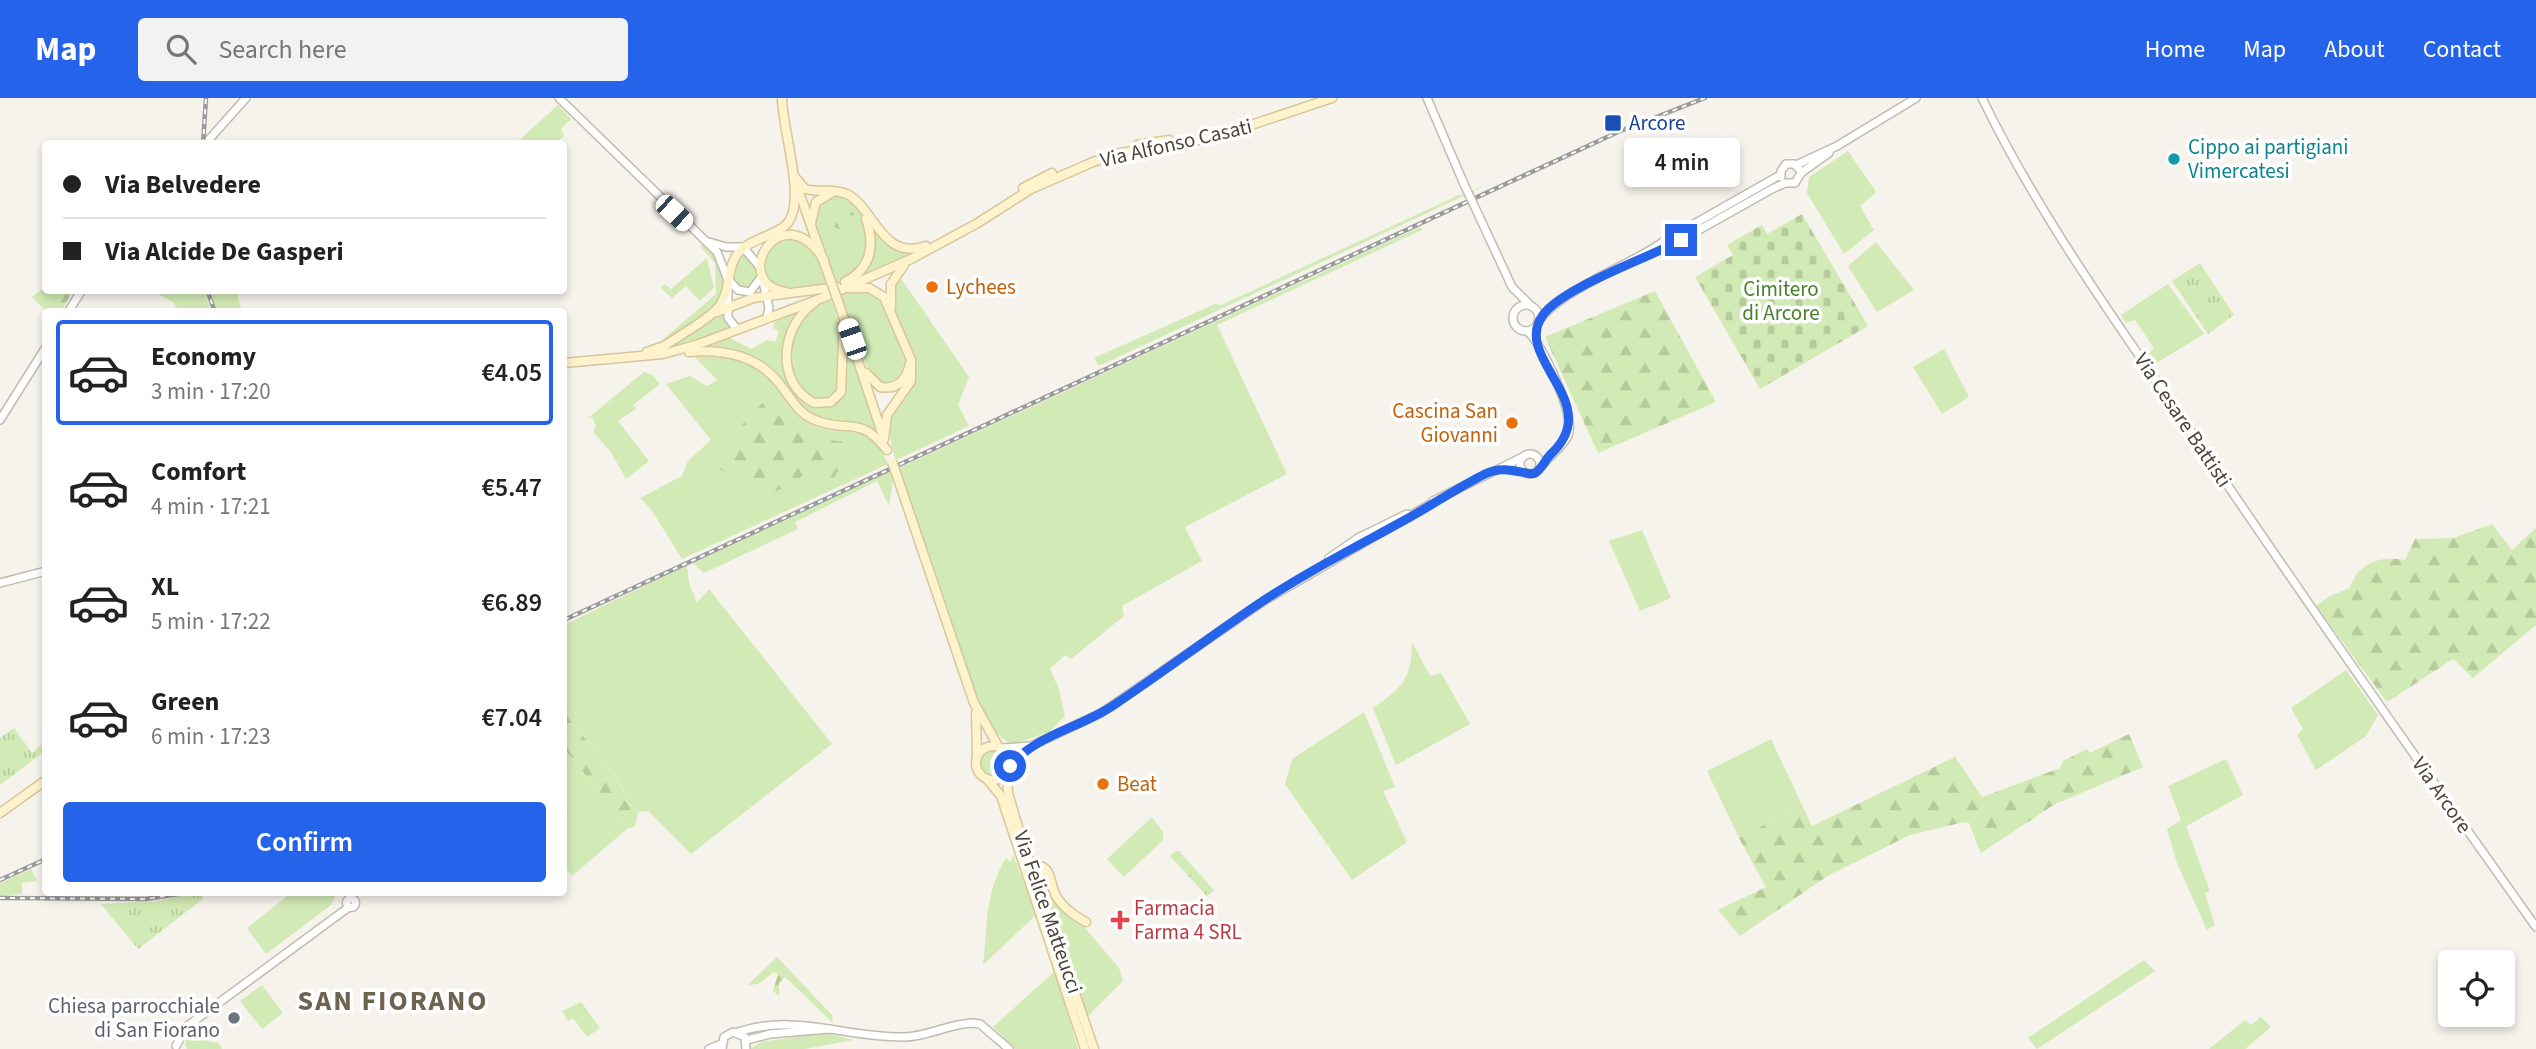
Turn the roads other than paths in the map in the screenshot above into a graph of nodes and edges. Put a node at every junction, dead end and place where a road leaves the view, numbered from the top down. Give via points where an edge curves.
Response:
1 (246, 98) edge
2 (559, 98) edge
3 (782, 98) edge
4 (1319, 98) edge
5 (1332, 98) edge
6 (1427, 98) edge
7 (1434, 98) edge
8 (1916, 98) edge
9 (1976, 98) edge
10 (1982, 98) edge
11 (1438, 118) junction
12 (209, 140) edge
13 (1837, 146) junction
14 (1796, 165) junction
15 (1801, 173) junction
16 (2024, 173) junction
17 (1780, 175) junction
18 (794, 176) junction
19 (1785, 183) junction
20 (837, 192) junction
21 (863, 213) junction
22 (811, 226) junction
23 (699, 236) junction
24 (951, 238) junction
25 (743, 247) junction
26 (1649, 253) junction
27 (911, 258) junction
28 (824, 260) junction
29 (760, 266) junction
30 (762, 276) junction
31 (728, 280) junction
32 (835, 287) junction
33 (1512, 287) junction
34 (807, 293) junction
35 (767, 297) junction
36 (822, 298) junction
37 (1554, 304) junction
38 (728, 306) junction
39 (1531, 306) junction
40 (892, 310) junction
41 (1514, 311) junction
42 (767, 317) junction
43 (844, 319) junction
44 (1537, 323) junction
45 (698, 324) junction
46 (737, 329) junction
47 (1527, 331) junction
48 (1536, 341) junction
49 (42, 353) edge
50 (663, 354) junction
51 (624, 356) junction
52 (859, 359) junction
53 (911, 360) junction
54 (567, 363) edge
55 (0, 419) edge
56 (884, 439) junction
57 (887, 450) junction
58 (1554, 451) junction
59 (1532, 455) junction
60 (1523, 457) junction
61 (1496, 469) junction
62 (1539, 469) junction
63 (1523, 471) junction
64 (1437, 500) junction
65 (1406, 514) junction
66 (1384, 525) junction
67 (1396, 525) junction
68 (1364, 542) junction
69 (1338, 551) junction
70 (42, 572) edge
71 (1309, 573) junction
72 (0, 583) edge
73 (2348, 663) joint
74 (974, 703) junction
75 (1031, 746) junction
76 (1001, 747) junction
77 (977, 756) junction
78 (1009, 770) junction
79 (987, 779) junction
80 (42, 783) edge
81 (0, 813) edge
82 (347, 899) edge
83 (1046, 908) junction
84 (1086, 922) dead end
85 (2536, 927) edge
86 (833, 1028) junction
87 (738, 1032) junction
88 (746, 1045) edge
89 (722, 1046) edge
90 (177, 1048) edge
91 (709, 1049) edge
92 (1009, 1049) edge
93 (1085, 1049) edge
94 (1094, 1049) edge

1 - 12 street
2 - 23 street
3 - 18 main road via 783,129
4 - 24 main road, Via Alfonso Casati via 1214,132 1091,157 1020,189
5 - 24 main road, Via Alfonso Casati via 1215,137 1104,158 1031,189
6 - 11 street
7 - 11 street
8 - 13 street
9 - 16 street, Via Cesare Battisti
10 - 16 street, Via Cesare Battisti
11 - 33 street, bridge
13 - 14 street
13 - 15 street
14 - 15 street
14 - 17 street via 1784,166
15 - 19 street via 1795,183
16 - 73 street, Via Cesare Battisti via 2116,321
17 - 19 street
17 - 26 street
18 - 20 main road via 805,189
18 - 22 main road
18 - 25 main road via 796,201 788,222
19 - 26 street
20 - 21 main road via 854,199
20 - 22 main road via 816,202
21 - 24 main road via 900,246 919,249
21 - 32 main road via 872,240 869,258 857,274
22 - 28 main road
23 - 25 street via 717,245
23 - 31 street via 717,251
24 - 27 main road, Via Alfonso Casati
25 - 29 street
25 - 31 main road
26 - 37 street
27 - 32 main road, Via Alfonso Casati
27 - 40 main road via 892,280
28 - 29 main road via 810,242 787,235 768,244
28 - 32 main road
29 - 30 main road
30 - 31 street via 754,289 744,293
30 - 34 main road via 777,291
30 - 35 street
31 - 38 street
31 - 45 main road via 722,302
32 - 34 main road
32 - 36 main road
32 - 40 main road via 872,289
32 - 43 main road, Via Felice Matteucci, bridge
33 - 39 street
33 - 41 street
34 - 35 main road
35 - 38 main road
35 - 42 street
36 - 42 main road
36 - 43 main road via 797,318 787,343 791,378 812,402 828,403 841,392
37 - 39 street
37 - 44 street
38 - 45 main road
38 - 46 street via 728,318
39 - 41 street
39 - 44 street via 1537,311
40 - 53 main road
41 - 47 street via 1514,324
42 - 46 main road
43 - 52 main road, Via Felice Matteucci
44 - 47 street
44 - 48 street
45 - 51 main road via 659,349
46 - 50 main road
47 - 48 street
48 - 58 street via 1570,416 1567,436
49 - 55 street
50 - 51 main road
50 - 57 main road via 707,350 743,357 768,371 805,415 826,424 859,426
51 - 54 main road
52 - 53 main road via 869,378 888,388 904,380
52 - 56 main road, Via Felice Matteucci
53 - 56 main road via 911,381 887,415
56 - 57 main road, Via Felice Matteucci
57 - 74 main road, Via Felice Matteucci
58 - 59 street
58 - 62 street
59 - 60 street
59 - 62 street via 1539,460
60 - 61 street
60 - 63 street
61 - 63 street
61 - 64 street
62 - 63 street via 1531,474
64 - 65 street
64 - 67 street
65 - 66 street
65 - 67 street
66 - 68 street
66 - 69 street
67 - 68 street
68 - 69 street
68 - 71 street
69 - 71 street
70 - 72 street
71 - 75 street via 1101,713
73 - 85 street, Via Arcore
74 - 76 main road, Via Felice Matteucci
74 - 77 main road, Via Felice Matteucci
75 - 76 street
75 - 78 street
76 - 77 main road via 986,747
76 - 78 main road, Via Felice Matteucci via 1009,755
77 - 79 main road, Via Felice Matteucci via 978,772
78 - 79 main road via 998,780
78 - 83 main road, Via Felice Matteucci via 1015,816
79 - 93 main road, Via Felice Matteucci via 1001,796
80 - 81 main road
82 - 90 street via 333,917 186,1027
83 - 84 main road via 1039,872 1043,867 1057,898
83 - 94 main road, Via Felice Matteucci
86 - 87 street via 794,1024
86 - 88 street via 770,1034
86 - 92 street via 900,1038 980,1024
87 - 88 street
87 - 89 street via 727,1034
89 - 91 street

